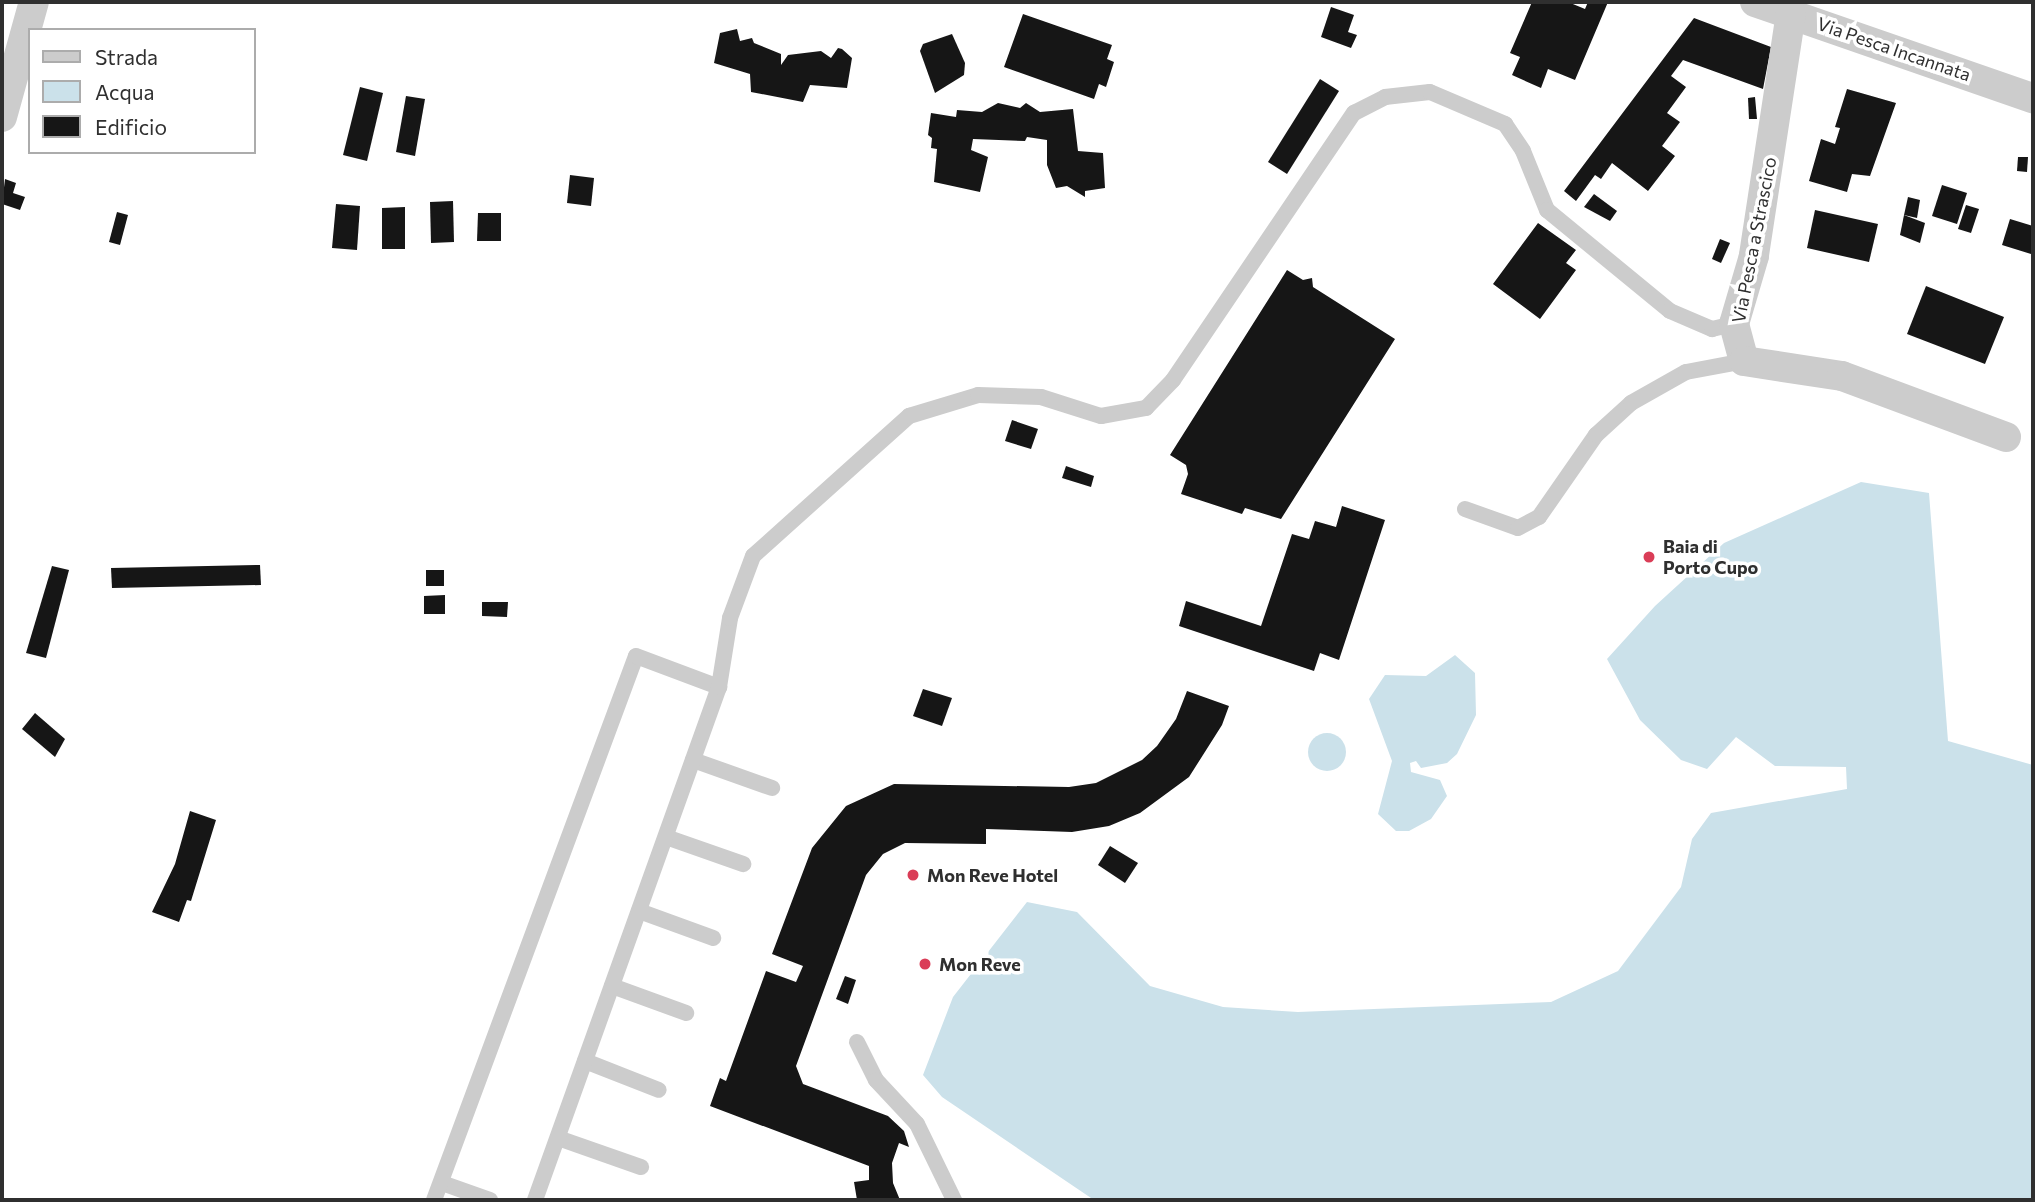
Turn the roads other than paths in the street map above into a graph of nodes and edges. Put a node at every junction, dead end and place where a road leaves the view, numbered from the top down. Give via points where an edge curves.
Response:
1 (34, 2) edge
2 (1755, 2) edge
3 (1791, 13) junction
4 (2033, 98) edge
5 (2, 117) edge
6 (1734, 324) junction
7 (1744, 361) junction
8 (2006, 437) dead end
9 (1465, 509) dead end
10 (719, 687) junction
11 (693, 760) junction
12 (772, 788) dead end
13 (666, 837) junction
14 (743, 864) dead end
15 (639, 911) junction
16 (713, 938) dead end
17 (612, 986) junction
18 (686, 1013) dead end
19 (857, 1042) dead end
20 (585, 1061) junction
21 (659, 1090) dead end
22 (558, 1138) junction
23 (641, 1167) dead end
24 (442, 1183) junction
25 (434, 1200) edge
26 (490, 1200) edge
27 (535, 1200) edge
28 (954, 1200) edge

1 - 5 street
2 - 3 street, Via Pesca Incannata
3 - 4 street, Via Pesca Incannata
3 - 6 street, Via Pesca a Strascico via 1754,256
6 - 7 street, Via Pesca a Strascico
6 - 10 lane via 1712,329 1670,311 1547,210 1523,151 1505,124 1430,92 1385,96 1354,113 1173,380 1146,408 1101,416 1041,397 978,394 909,416 753,556 730,618
7 - 8 street via 1842,376
7 - 9 lane via 1686,372 1631,403 1596,435 1539,517 1518,528
10 - 11 lane
10 - 24 lane via 636,656
11 - 12 lane
11 - 13 lane
13 - 14 lane
13 - 15 lane
15 - 16 lane
15 - 17 lane
17 - 18 lane
17 - 20 lane
19 - 28 lane via 876,1080 917,1124
20 - 21 lane
20 - 22 lane
22 - 23 lane
22 - 27 lane
24 - 25 lane
24 - 26 lane

